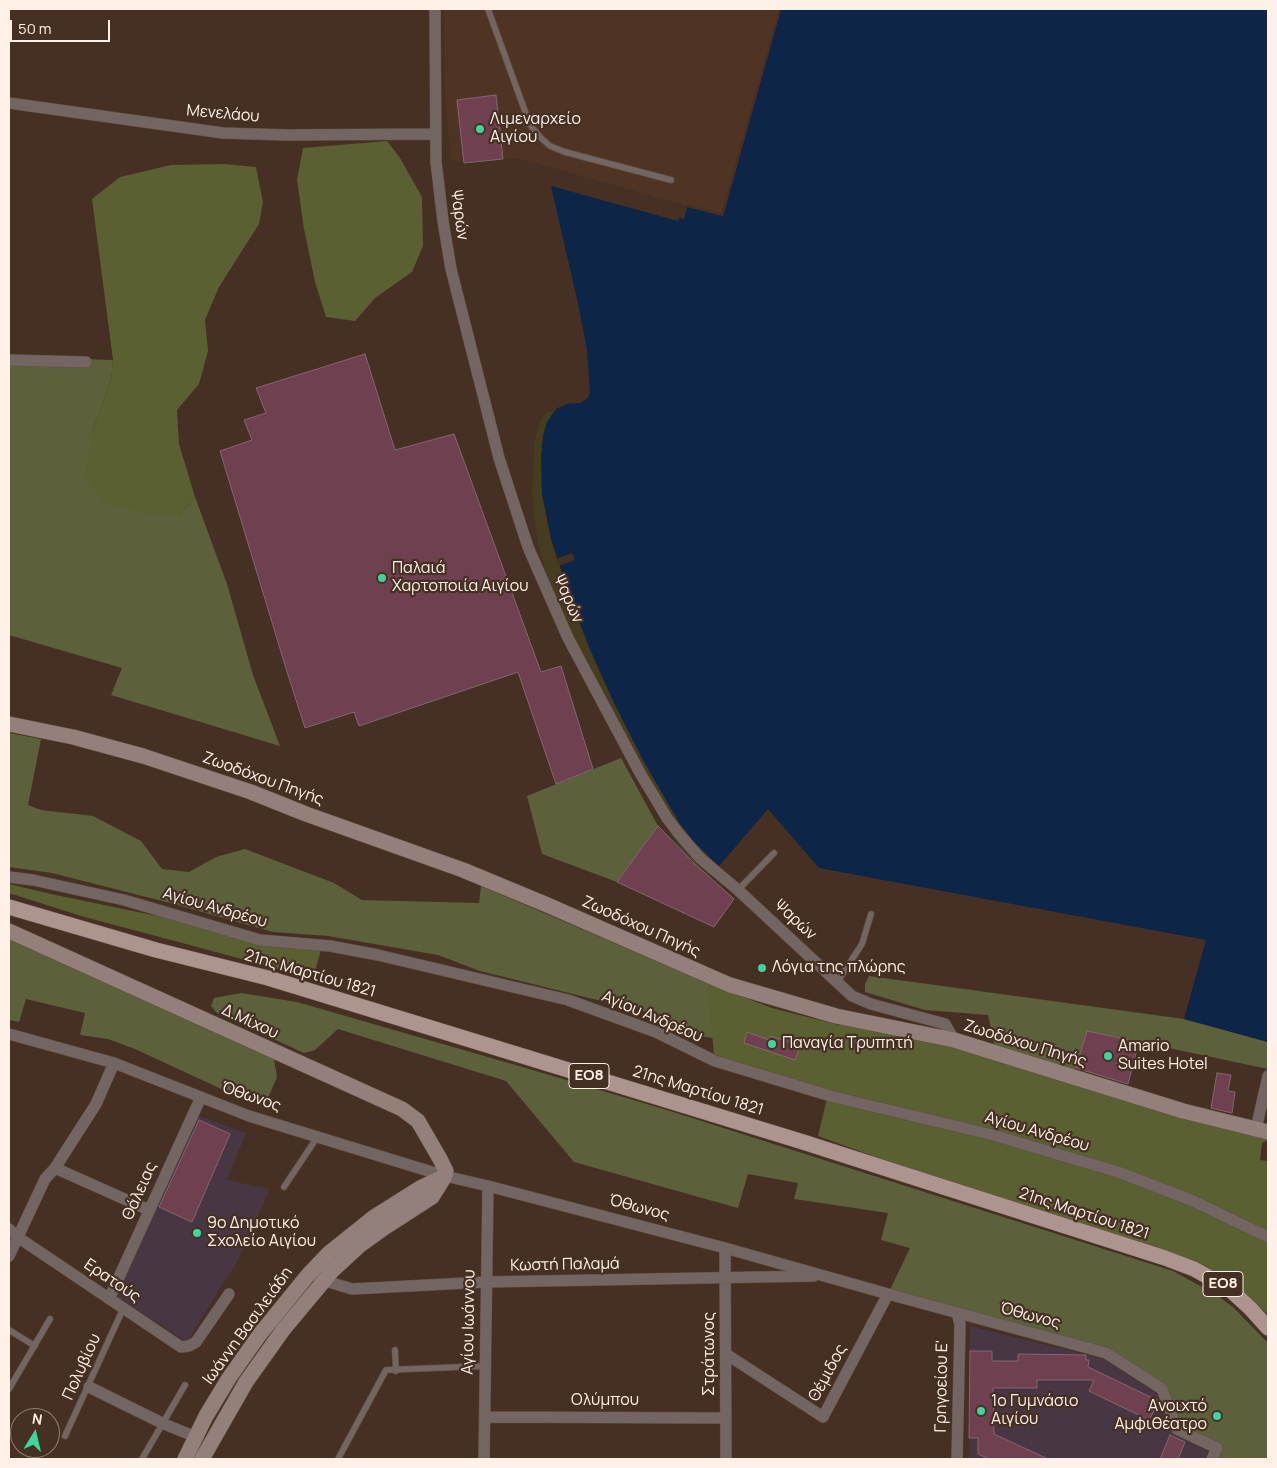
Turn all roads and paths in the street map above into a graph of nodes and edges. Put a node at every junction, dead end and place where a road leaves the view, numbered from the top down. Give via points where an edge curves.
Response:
1 (436, 9) edge
2 (488, 9) edge
3 (9, 103) edge
4 (435, 134) junction
5 (672, 180) dead end
6 (9, 360) edge
7 (86, 362) dead end
8 (9, 724) edge
9 (774, 853) dead end
10 (9, 877) edge
11 (738, 890) junction
12 (9, 907) edge
13 (871, 914) dead end
14 (9, 931) edge
15 (838, 981) junction
16 (9, 1034) edge
17 (954, 1040) junction
18 (114, 1063) junction
19 (1268, 1076) edge
20 (201, 1097) junction
21 (1262, 1130) edge
22 (318, 1136) junction
23 (55, 1168) junction
24 (445, 1176) junction
25 (488, 1186) junction
26 (284, 1187) dead end
27 (149, 1210) junction
28 (9, 1229) edge
29 (1268, 1237) edge
30 (18, 1238) junction
31 (725, 1248) junction
32 (9, 1256) edge
33 (308, 1275) junction
34 (825, 1276) junction
35 (726, 1278) junction
36 (324, 1281) junction
37 (486, 1282) junction
38 (229, 1294) dead end
39 (888, 1294) junction
40 (109, 1298) junction
41 (123, 1309) junction
42 (957, 1313) junction
43 (50, 1319) dead end
44 (1268, 1328) edge
45 (9, 1330) edge
46 (34, 1346) junction
47 (395, 1350) dead end
48 (726, 1354) junction
49 (484, 1366) junction
50 (396, 1371) junction
51 (185, 1385) dead end
52 (89, 1387) junction
53 (9, 1389) edge
54 (484, 1417) junction
55 (726, 1418) junction
56 (164, 1424) junction
57 (65, 1436) dead end
58 (196, 1437) junction
59 (142, 1459) edge
60 (185, 1459) edge
61 (202, 1459) edge
62 (338, 1459) edge
63 (484, 1459) edge
64 (726, 1459) edge
65 (957, 1459) edge
66 (1212, 1459) edge

1 - 4 street, Ψαρών
2 - 5 lane via 530,125 541,138 565,152
3 - 4 street, Μενελάου via 223,133
4 - 11 street, Ψαρών via 451,269 499,458 539,574 568,638 667,818 700,858
6 - 7 street
8 - 17 main road, Ζωοδόχου Πηγής via 143,756 251,792 463,870 730,985 836,1016
9 - 11 lane
10 - 29 street, Αγίου Ανδρέου via 124,900 260,940 301,942 378,955 568,1000 656,1032 715,1061 834,1097 993,1135 1118,1172 1191,1200
11 - 15 street, Ψαρών
12 - 44 main road, 21ης Μαρτίου 1821 / ΕΟ8 via 312,991 794,1139 1165,1258 1194,1269 1228,1288
13 - 15 lane via 862,944
14 - 24 main road, Δ.Μίχου via 402,1109 418,1121 446,1171
15 - 17 street, Ψαρών via 852,996 871,1004 945,1024
16 - 18 street, Όθωνος
17 - 21 main road, Ζωοδόχου Πηγής via 1183,1111
18 - 20 street, Όθωνος
18 - 23 street via 96,1104
19 - 21 street
20 - 22 street, Όθωνος via 249,1116
20 - 27 street, Θάλειας
22 - 24 street, Όθωνος
22 - 26 lane
23 - 27 street
23 - 30 street via 44,1179
24 - 25 street, Όθωνος
24 - 33 main road, Ιωάννη Βασιλειάδη via 374,1217 329,1253
24 - 36 main road, Ιωάννη Βασιλειάδη via 432,1197 359,1246
25 - 31 street, Όθωνος
25 - 37 street, Αγίου Ιωάννου
27 - 40 street, Θάλειας
28 - 30 street, Ερατούς
30 - 32 street
30 - 40 street, Ερατούς
31 - 34 street, Όθωνος
31 - 35 street, Στράτωνος
33 - 36 street, Κωστή Παλαμά
33 - 58 main road, Ιωάννη Βασιλειάδη via 229,1378
34 - 35 street, Κωστή Παλαμά
34 - 39 street, Όθωνος
35 - 37 street, Κωστή Παλαμά
35 - 48 street, Στράτωνος
36 - 37 street, Κωστή Παλαμά via 352,1288
36 - 61 main road, Ιωάννη Βασιλειάδη via 246,1382
37 - 49 street, Αγίου Ιωάννου
38 - 41 street, Ερατούς via 196,1342 189,1346 181,1347
39 - 42 street, Όθωνος
39 - 48 street, Θέμιδος via 823,1417
40 - 41 street, Ερατούς
41 - 52 lane, Πολυβίου
42 - 65 street, Γρηγοείου Ε' via 960,1324
42 - 66 street, Όθωνος via 1106,1353 1162,1389 1177,1429 1218,1448
43 - 46 lane
45 - 46 lane
46 - 53 lane
47 - 50 lane
48 - 55 street, Στράτωνος
49 - 50 lane
49 - 54 street, Αγίου Ιωάννου
50 - 62 lane via 386,1370
51 - 56 lane
52 - 56 street
52 - 57 lane, Πολυβίου
54 - 55 street, Ολύμπου
54 - 63 street, Αγίου Ιωάννου
55 - 64 street, Στράτωνος
56 - 58 street
56 - 59 lane
58 - 60 main road, Ιωάννη Βασιλειάδη

